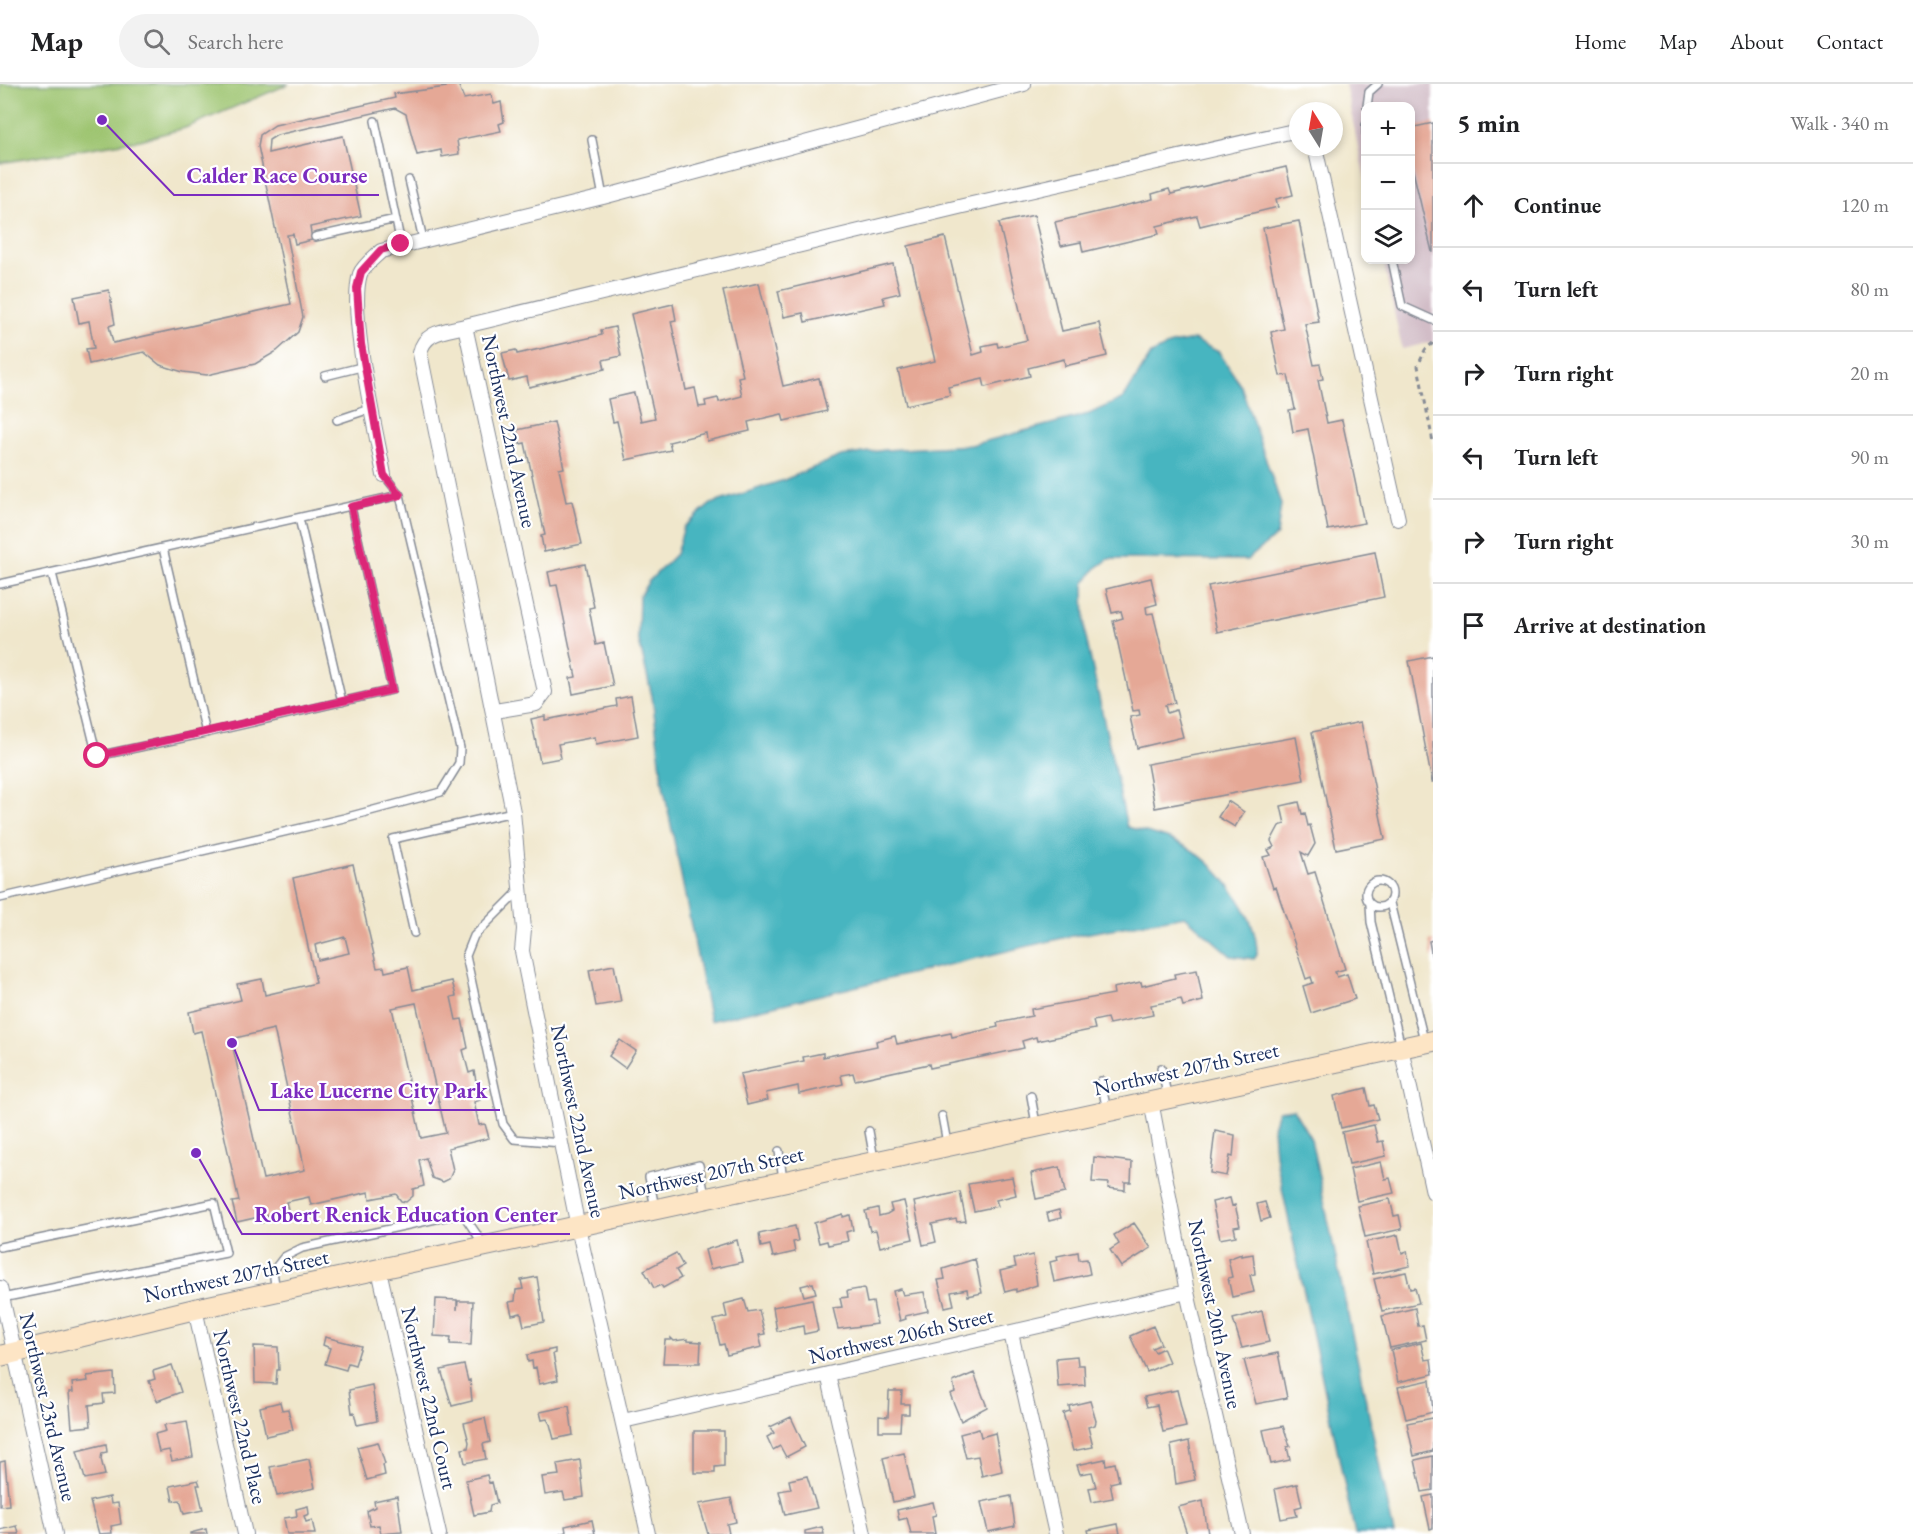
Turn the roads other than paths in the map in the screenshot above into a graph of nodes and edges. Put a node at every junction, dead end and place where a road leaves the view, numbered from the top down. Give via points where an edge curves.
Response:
1 (1024, 84) edge
2 (1378, 84) edge
3 (1368, 102) edge
4 (375, 121) dead end
5 (1289, 132) edge
6 (592, 140) dead end
7 (1317, 156) edge
8 (409, 180) dead end
9 (603, 197) junction
10 (396, 219) junction
11 (315, 237) dead end
12 (423, 239) junction
13 (401, 244) junction
14 (1393, 264) edge
15 (1433, 320) edge
16 (465, 326) junction
17 (365, 366) junction
18 (325, 376) dead end
19 (373, 408) junction
20 (337, 420) dead end
21 (384, 475) joint
22 (400, 495) junction
23 (351, 507) junction
24 (299, 518) junction
25 (1398, 519) dead end
26 (163, 548) junction
27 (52, 573) junction
28 (0, 584) edge
29 (342, 702) junction
30 (495, 711) junction
31 (206, 734) junction
32 (513, 812) junction
33 (520, 890) junction
34 (0, 898) edge
35 (1390, 903) junction
36 (1370, 904) junction
37 (414, 933) dead end
38 (1429, 1042) edge
39 (1401, 1048) junction
40 (1161, 1068) dead end
41 (1101, 1081) dead end
42 (1031, 1096) dead end
43 (1159, 1099) junction
44 (1107, 1111) junction
45 (942, 1116) dead end
46 (1037, 1126) junction
47 (869, 1131) dead end
48 (561, 1143) junction
49 (948, 1146) junction
50 (779, 1151) dead end
51 (875, 1162) junction
52 (784, 1182) junction
53 (1433, 1192) edge
54 (706, 1199) junction
55 (656, 1210) junction
56 (578, 1227) junction
57 (0, 1246) edge
58 (485, 1247) junction
59 (379, 1270) junction
60 (276, 1292) junction
61 (1187, 1292) junction
62 (1, 1293) edge
63 (195, 1309) junction
64 (1011, 1333) junction
65 (8, 1354) edge
66 (828, 1374) junction
67 (623, 1421) junction
68 (55, 1534) edge
69 (245, 1534) edge
70 (439, 1534) edge
71 (648, 1534) edge
72 (864, 1534) edge
73 (1056, 1534) edge
74 (1242, 1534) edge

1 - 9 street
2 - 3 lane via 1369,92
4 - 10 lane
5 - 16 street via 952,208
6 - 9 lane
7 - 25 street
8 - 12 lane
9 - 12 street
10 - 11 lane
10 - 13 lane
12 - 13 street
13 - 17 street via 381,250 361,272 357,288
14 - 15 lane via 1402,306
16 - 30 street, Northwest 22nd Avenue via 431,335 422,342 420,353
16 - 30 street, Northwest 22nd Avenue via 544,692 536,704
17 - 18 lane
17 - 19 street
19 - 20 lane
19 - 21 street
21 - 22 lane
22 - 23 lane
22 - 34 lane via 460,748 459,763 441,792
23 - 24 lane
23 - 29 lane via 392,690
24 - 26 lane
24 - 29 lane
26 - 27 lane
26 - 31 lane
27 - 28 lane
27 - 31 lane via 97,756
29 - 31 lane
30 - 32 street, Northwest 22nd Avenue
32 - 33 street, Northwest 22nd Avenue
32 - 37 lane via 393,839
33 - 48 street, Northwest 22nd Avenue via 522,951
33 - 48 lane via 474,936 466,956 503,1124 514,1139
35 - 36 lane via 1382,907
35 - 36 lane via 1392,891 1388,884 1379,881 1366,891
35 - 38 lane
36 - 39 lane
38 - 39 street, Northwest 207th Street
39 - 43 street, Northwest 207th Street
39 - 53 street
40 - 43 lane
41 - 44 lane
42 - 46 lane
43 - 44 street, Northwest 207th Street
43 - 61 street, Northwest 20th Avenue
44 - 46 street, Northwest 207th Street
45 - 49 lane
46 - 49 street, Northwest 207th Street
47 - 51 lane
48 - 56 street, Northwest 22nd Avenue
49 - 51 street, Northwest 207th Street
50 - 52 lane
51 - 52 street, Northwest 207th Street
52 - 54 street, Northwest 207th Street
54 - 55 street, Northwest 207th Street
54 - 55 lane via 699,1165 649,1177
55 - 56 street, Northwest 207th Street
56 - 58 street, Northwest 207th Street
56 - 67 street, Northwest 22nd Avenue
57 - 62 lane via 214,1203 226,1253
58 - 59 street, Northwest 207th Street
58 - 60 lane via 459,1214 302,1248 284,1257 273,1271
59 - 60 street, Northwest 207th Street
59 - 70 street, Northwest 22nd Court
60 - 63 street, Northwest 207th Street
61 - 64 street, Northwest 206th Street
61 - 74 street, Northwest 20th Avenue
62 - 65 street, Northwest 23rd Avenue
63 - 65 street, Northwest 207th Street
63 - 69 street, Northwest 22nd Place
64 - 66 street, Northwest 206th Street
64 - 73 street
65 - 68 street, Northwest 23rd Avenue
66 - 67 street, Northwest 206th Street
66 - 72 street
67 - 71 street, Northwest 22nd Avenue

